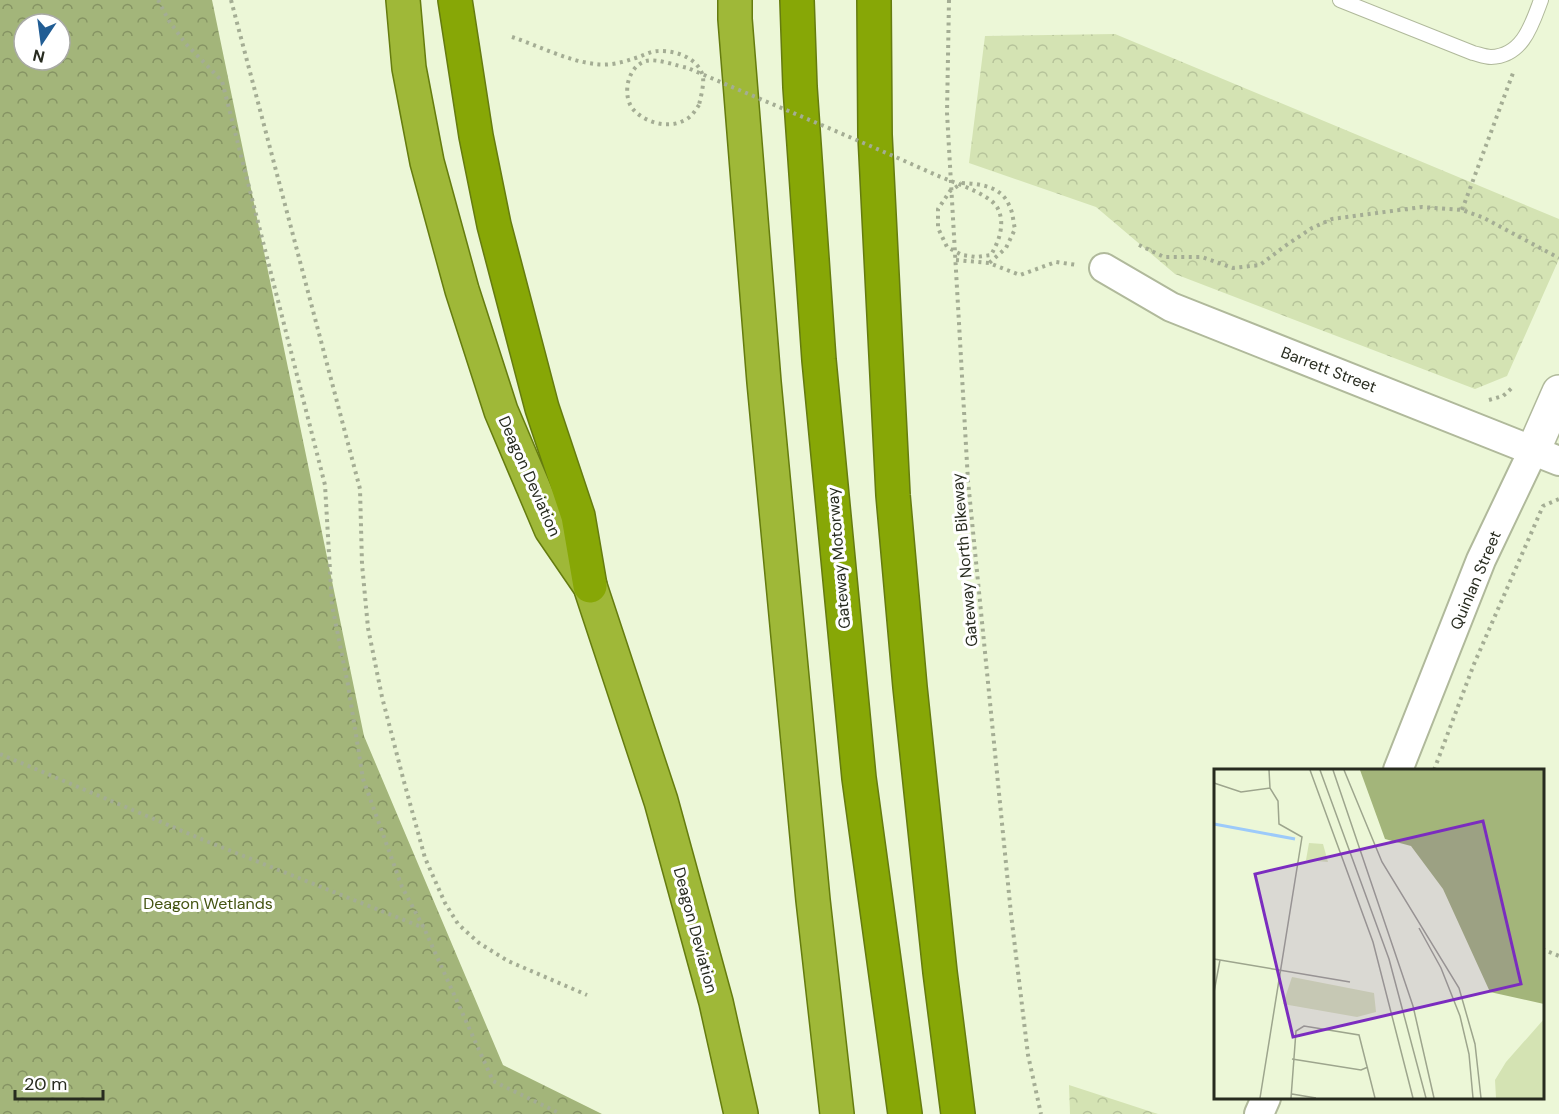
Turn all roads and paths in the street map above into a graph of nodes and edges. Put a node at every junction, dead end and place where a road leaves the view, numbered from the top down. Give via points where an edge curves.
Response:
1 (158, 0) edge
2 (231, 0) edge
3 (403, 0) edge
4 (455, 0) edge
5 (735, 0) edge
6 (796, 0) edge
7 (874, 0) edge
8 (949, 0) edge
9 (1340, 0) edge
10 (1542, 0) edge
11 (512, 37) dead end
12 (1509, 52) junction
13 (1462, 210) junction
14 (1139, 245) dead end
15 (1559, 258) edge
16 (956, 260) junction
17 (989, 262) junction
18 (1104, 268) joint
19 (1514, 386) dead end
20 (1559, 392) edge
21 (1483, 400) dead end
22 (1546, 456) edge
23 (1559, 500) edge
24 (590, 586) junction
25 (0, 754) edge
26 (1399, 769) edge
27 (1435, 769) edge
28 (424, 928) junction
29 (1544, 951) edge
30 (1559, 956) edge
31 (587, 995) dead end
32 (1266, 1099) edge
33 (561, 1114) edge
34 (741, 1114) edge
35 (837, 1114) edge
36 (905, 1114) edge
37 (958, 1114) edge
38 (1041, 1114) edge
39 (1259, 1114) edge

1 - 28 path via 186,44 222,81 325,485 332,605 363,779 402,887
2 - 31 path via 360,489 368,628 425,858 458,924 479,943 508,961
3 - 24 highway, Deagon Deviation via 409,68 426,162 462,290 501,411 551,529
4 - 24 highway via 494,225 542,408 578,516
5 - 35 highway via 765,394
6 - 36 highway, Gateway Motorway via 819,360 859,778
7 - 37 highway via 875,135 893,495 911,699
8 - 16 path, Gateway North Bikeway via 946,113
9 - 12 lane via 1473,53 1491,57
10 - 12 lane via 1529,30
11 - 17 path, bridge via 577,62 599,65 657,51 673,52 698,66 703,78 699,105 682,122 654,123 631,107 628,94 628,81 635,68 647,61 688,68 883,152 951,182 961,186 982,195 996,207 1001,222 998,242 991,255 962,255 947,247 938,228 938,209 950,191 956,187 962,183 985,184 1009,204 1015,229 1005,248
12 - 13 path via 1514,70
13 - 14 path via 1422,207 1332,219 1312,228 1260,265 1233,268 1202,257 1164,257
13 - 15 path
16 - 17 path
16 - 38 path, Gateway North Bikeway via 968,481 1011,914 1028,1055
17 - 18 path via 1020,275 1056,262
18 - 22 street, Barrett Street via 1171,307
19 - 21 path via 1503,396
20 - 22 street, Quinlan Street
22 - 26 street, Quinlan Street via 1481,560
23 - 27 path via 1543,506 1474,664
24 - 34 highway, Deagon Deviation via 661,801 716,1002
25 - 28 path
28 - 33 path via 493,1081
29 - 30 path
32 - 39 street

